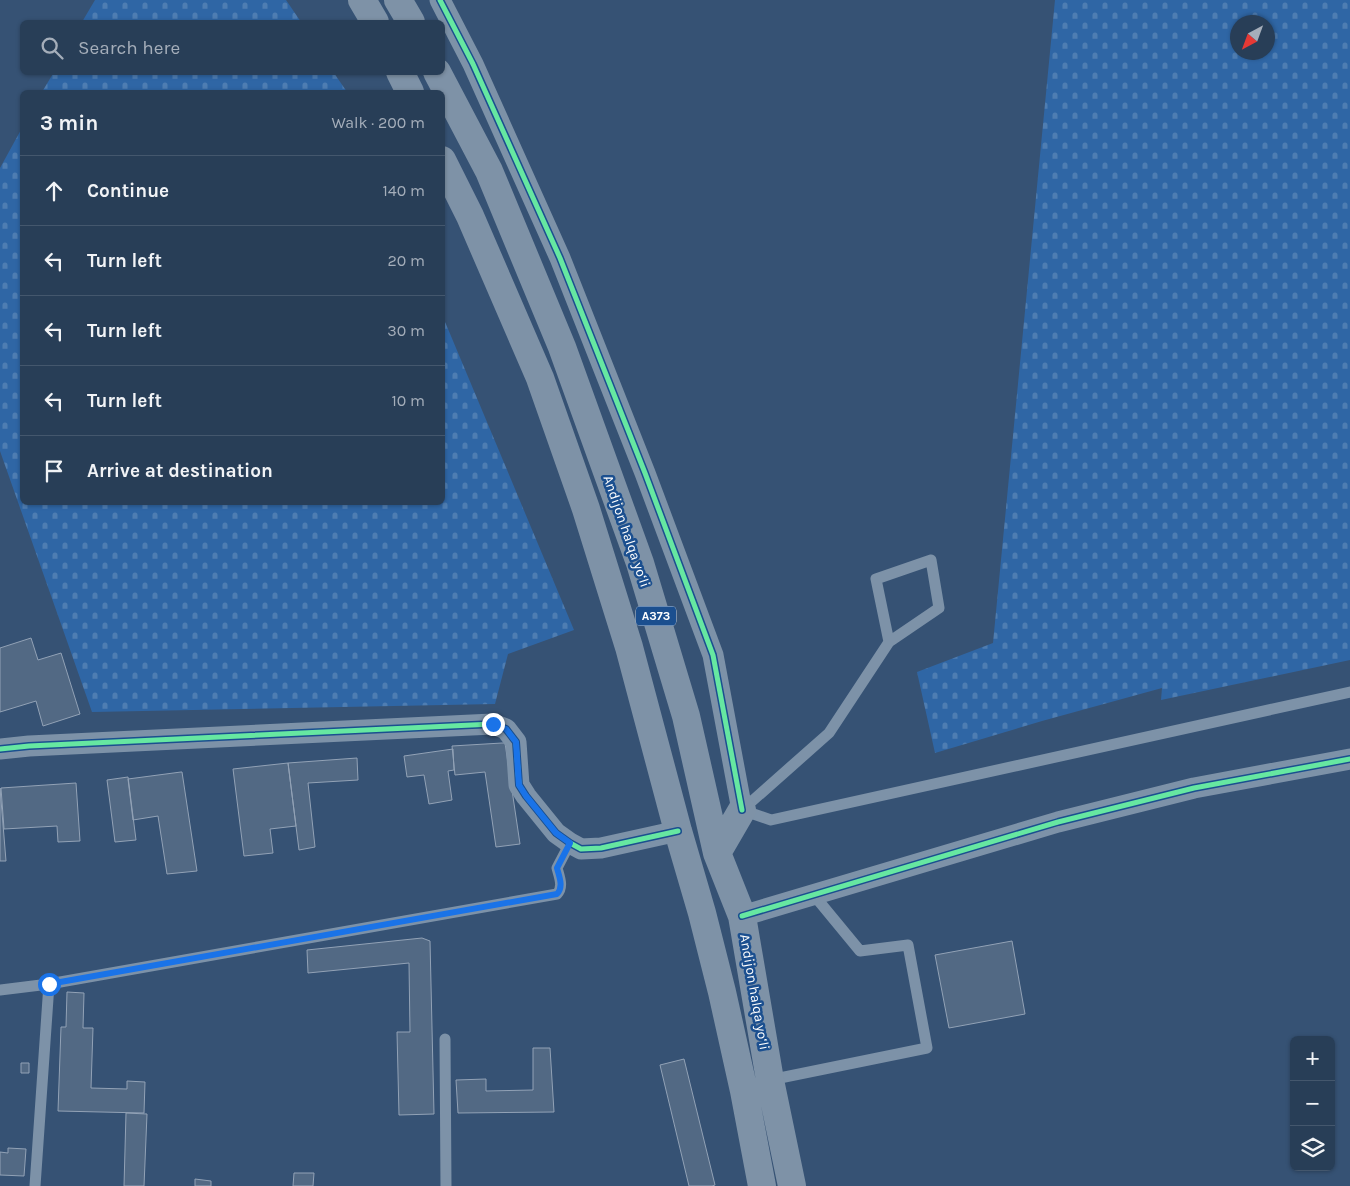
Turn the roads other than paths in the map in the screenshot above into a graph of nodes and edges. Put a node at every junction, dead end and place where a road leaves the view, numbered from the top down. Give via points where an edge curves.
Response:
1 (362, 0) edge
2 (398, 0) edge
3 (440, 0) edge
4 (374, 20) edge
5 (410, 20) edge
6 (402, 75) edge
7 (439, 75) edge
8 (409, 90) edge
9 (445, 166) edge
10 (888, 642) junction
11 (1350, 692) edge
12 (0, 749) edge
13 (1350, 760) edge
14 (742, 810) junction
15 (678, 830) junction
16 (570, 843) junction
17 (717, 853) junction
18 (813, 894) junction
19 (742, 916) junction
20 (49, 984) junction
21 (0, 990) edge
22 (445, 1039) dead end
23 (770, 1080) junction
24 (36, 1186) edge
25 (446, 1186) edge
26 (762, 1186) edge
27 (792, 1186) edge

1 - 4 highway
2 - 5 highway
3 - 14 street via 560,258 645,473 712,655
6 - 8 highway
7 - 17 highway, Andijon halqa yo‘li / A373 via 489,171 562,347 633,545 686,716
9 - 15 highway, A373 via 540,378 583,500 630,647
10 - 10 lane via 939,608 932,560 876,579
10 - 14 lane via 828,732
11 - 14 lane via 771,820
12 - 16 street via 493,724 506,729 516,742 519,785 526,796 556,833
13 - 18 street via 1194,788 1058,822
14 - 17 highway
15 - 16 street via 601,848 582,849
15 - 26 highway, A373 via 722,992
16 - 20 lane via 557,868 561,886 557,894
17 - 19 highway, Andijon halqa yo‘li / A373
18 - 19 street
18 - 23 lane via 860,951 908,946 926,1048
19 - 23 highway, Andijon halqa yo‘li / A373
20 - 21 lane
20 - 24 lane
22 - 25 lane
23 - 27 highway, Andijon halqa yo‘li / A373

